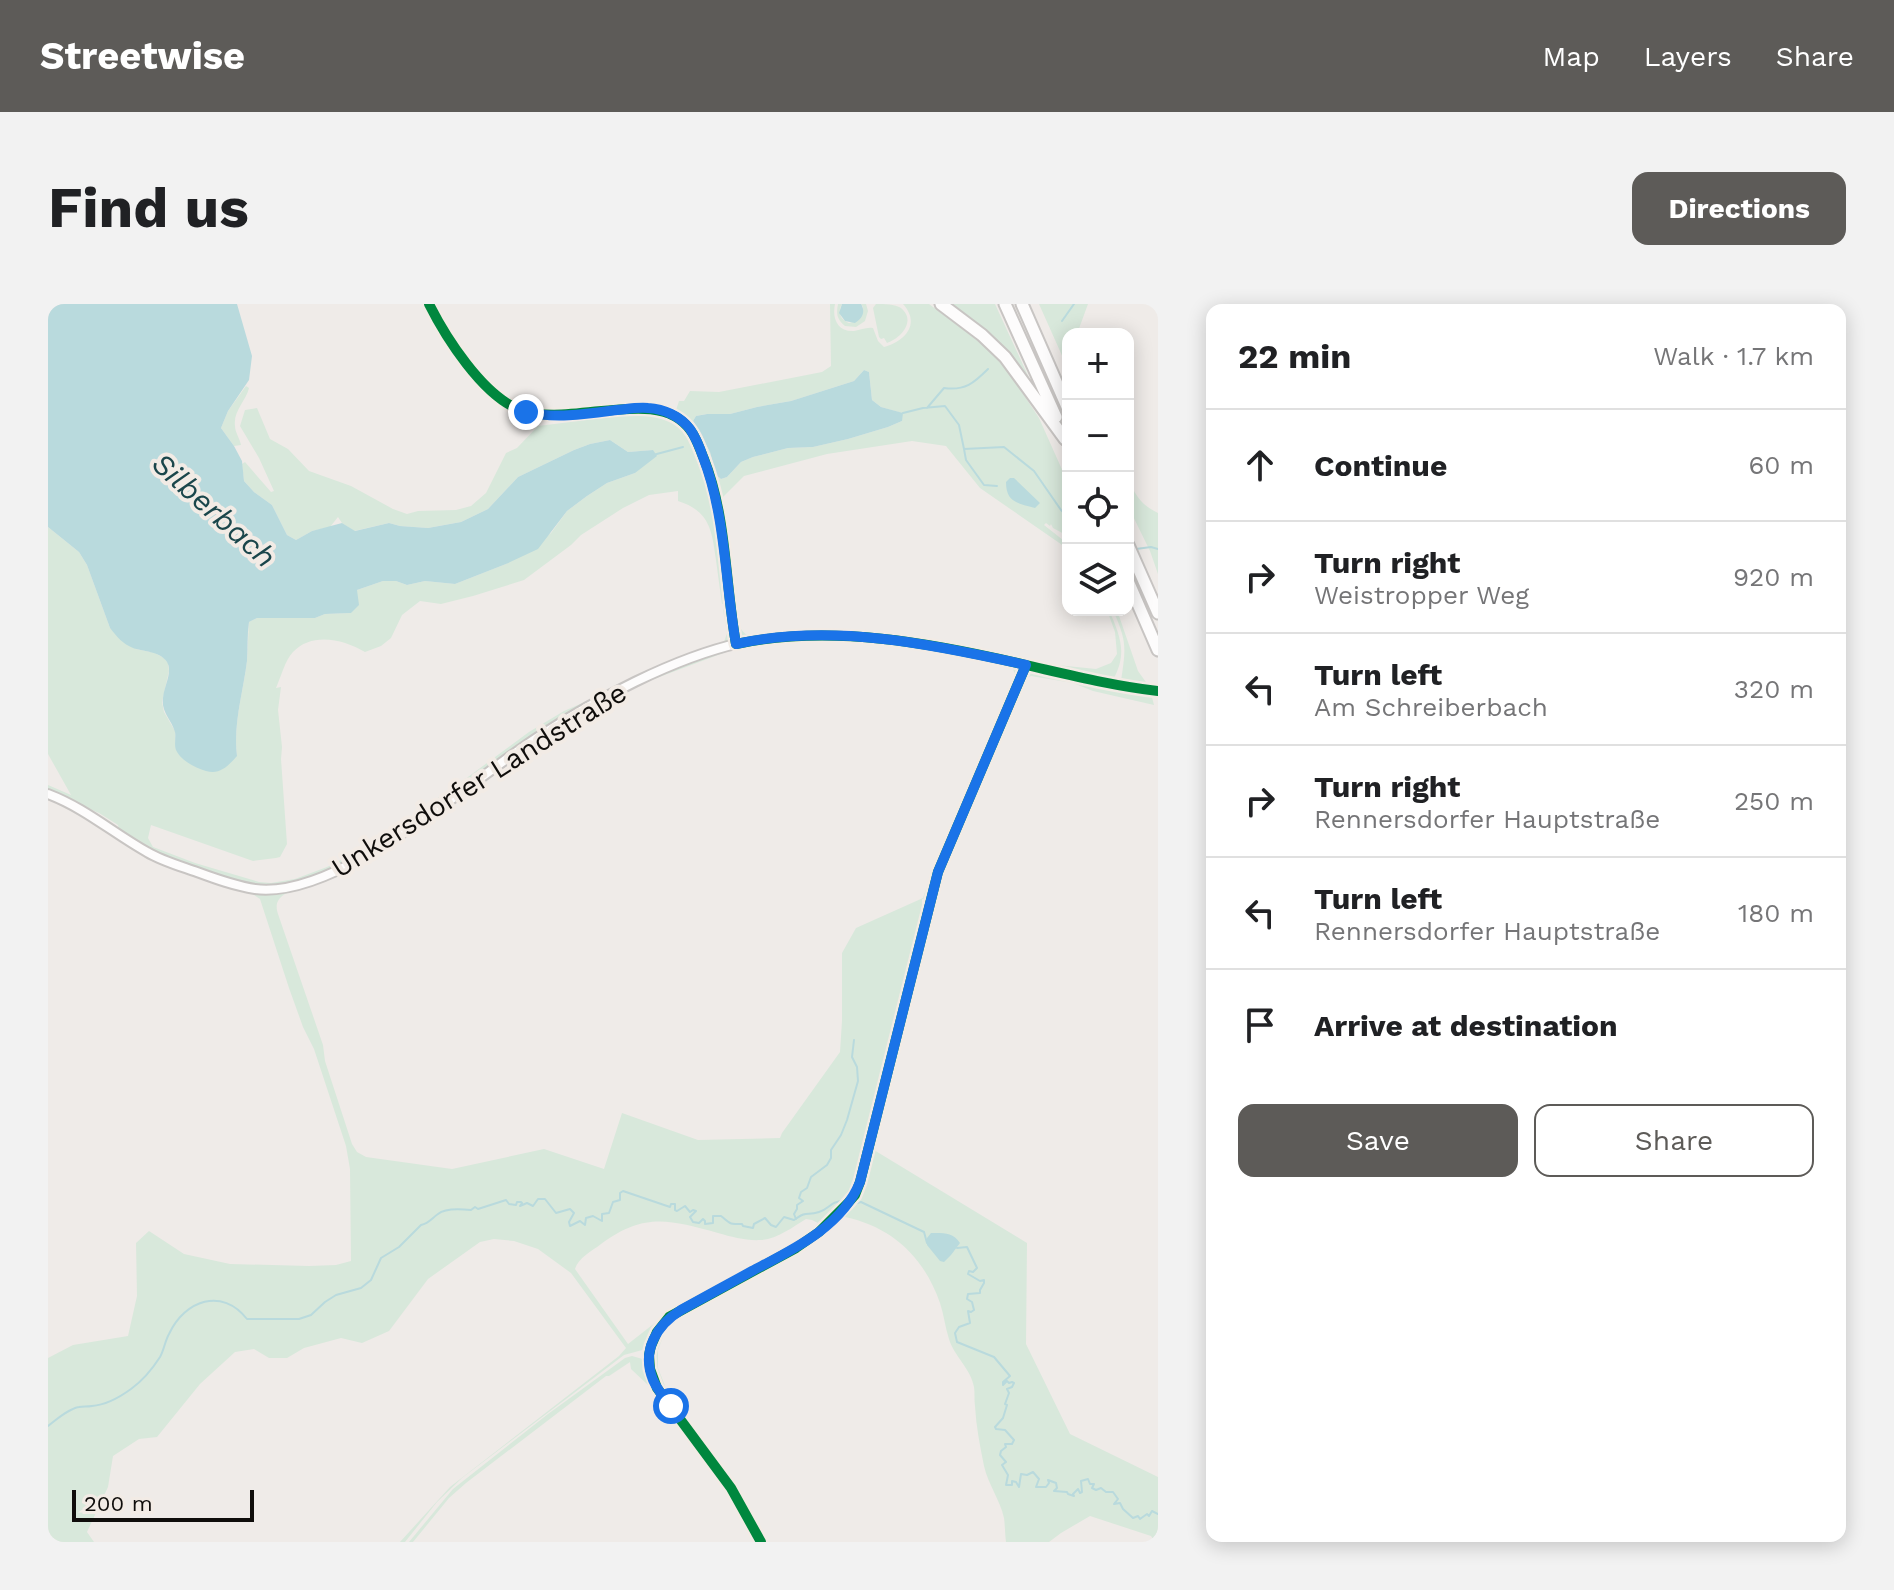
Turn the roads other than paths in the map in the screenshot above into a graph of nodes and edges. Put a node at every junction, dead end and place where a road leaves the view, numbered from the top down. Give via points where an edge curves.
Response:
1 (429, 304) edge
2 (941, 304) edge
3 (1005, 304) edge
4 (1022, 304) edge
5 (1064, 400) edge
6 (1062, 431) edge
7 (1062, 435) edge
8 (1134, 559) edge
9 (1134, 595) edge
10 (1158, 613) edge
11 (736, 644) junction
12 (1158, 650) edge
13 (1026, 665) junction
14 (1154, 691) edge
15 (48, 794) edge
16 (761, 1542) edge

1 - 11 street via 484,385 517,409 556,416 645,407 684,423 709,471
2 - 7 highway via 1005,357
3 - 6 highway
4 - 5 highway
8 - 10 highway
9 - 12 highway
11 - 13 street, Unkersdorfer Landstraße via 790,637 877,639
11 - 15 street, Unkersdorfer Landstraße via 663,670 580,711 368,855 284,889 245,887 157,857
13 - 14 street, Unkersdorfer Landstraße
13 - 16 street via 938,872 855,1195 803,1243 669,1317 653,1338 649,1355 657,1388 736,1495

